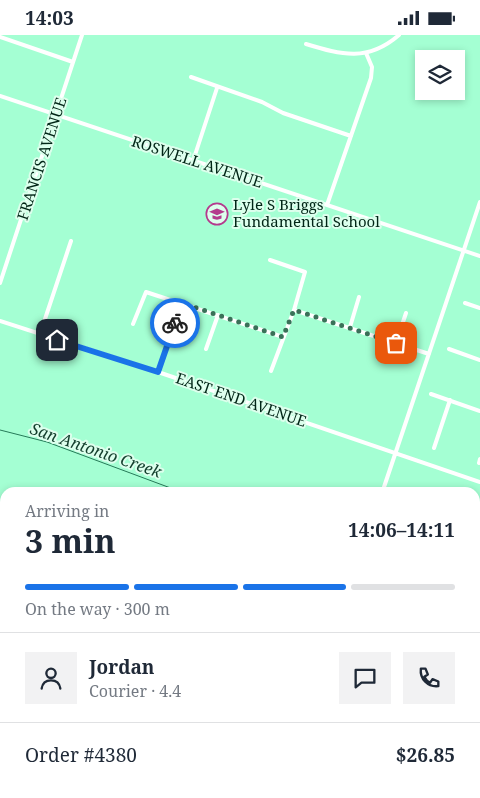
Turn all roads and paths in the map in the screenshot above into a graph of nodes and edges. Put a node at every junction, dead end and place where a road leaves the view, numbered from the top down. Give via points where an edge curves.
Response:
1 (82, 35) edge
2 (399, 35) edge
3 (0, 37) edge
4 (306, 44) dead end
5 (366, 53) junction
6 (73, 62) junction
7 (191, 77) dead end
8 (217, 88) junction
9 (0, 96) edge
10 (56, 115) junction
11 (351, 136) junction
12 (192, 161) junction
13 (480, 202) edge
14 (327, 205) junction
15 (71, 241) dead end
16 (463, 251) junction
17 (480, 256) edge
18 (270, 260) dead end
19 (0, 283) edge
20 (359, 297) dead end
21 (182, 303) junction
22 (465, 303) dead end
23 (480, 308) edge
24 (294, 310) junction
25 (406, 313) dead end
26 (218, 315) junction
27 (0, 321) edge
28 (133, 324) dead end
29 (350, 327) junction
30 (40, 334) junction
31 (283, 337) junction
32 (396, 343) junction
33 (206, 349) dead end
34 (448, 349) dead end
35 (430, 354) junction
36 (480, 360) edge
37 (271, 371) dead end
38 (158, 372) junction
39 (431, 394) dead end
40 (450, 401) junction
41 (480, 411) edge
42 (434, 448) dead end
43 (396, 453) junction
44 (480, 482) edge
45 (384, 487) edge

1 - 6 street, FRANCIS AVENUE
2 - 5 street via 379,49
3 - 6 street
4 - 5 street via 340,54
5 - 11 street via 372,67 371,78
6 - 10 street, FRANCIS AVENUE
7 - 8 street
8 - 11 street
8 - 12 street
9 - 10 street, ROSWELL AVENUE
10 - 12 street, ROSWELL AVENUE
10 - 19 street, FRANCIS AVENUE
11 - 14 street
12 - 14 street, ROSWELL AVENUE
13 - 16 street
14 - 16 street, ROSWELL AVENUE
15 - 30 street
16 - 17 street, ROSWELL AVENUE
16 - 35 street
18 - 24 street via 305,271
20 - 29 street
21 - 26 street
21 - 28 street via 146,292
21 - 38 street
22 - 23 street
24 - 29 street
24 - 31 street
25 - 32 street
26 - 31 street
26 - 33 street
27 - 30 street, EAST END AVENUE
29 - 32 street
30 - 38 street, EAST END AVENUE
31 - 37 street
32 - 35 street
34 - 36 street
35 - 43 street
38 - 43 street, EAST END AVENUE
39 - 40 street
40 - 41 street
40 - 42 street
43 - 44 street, EAST END AVENUE
43 - 45 street

